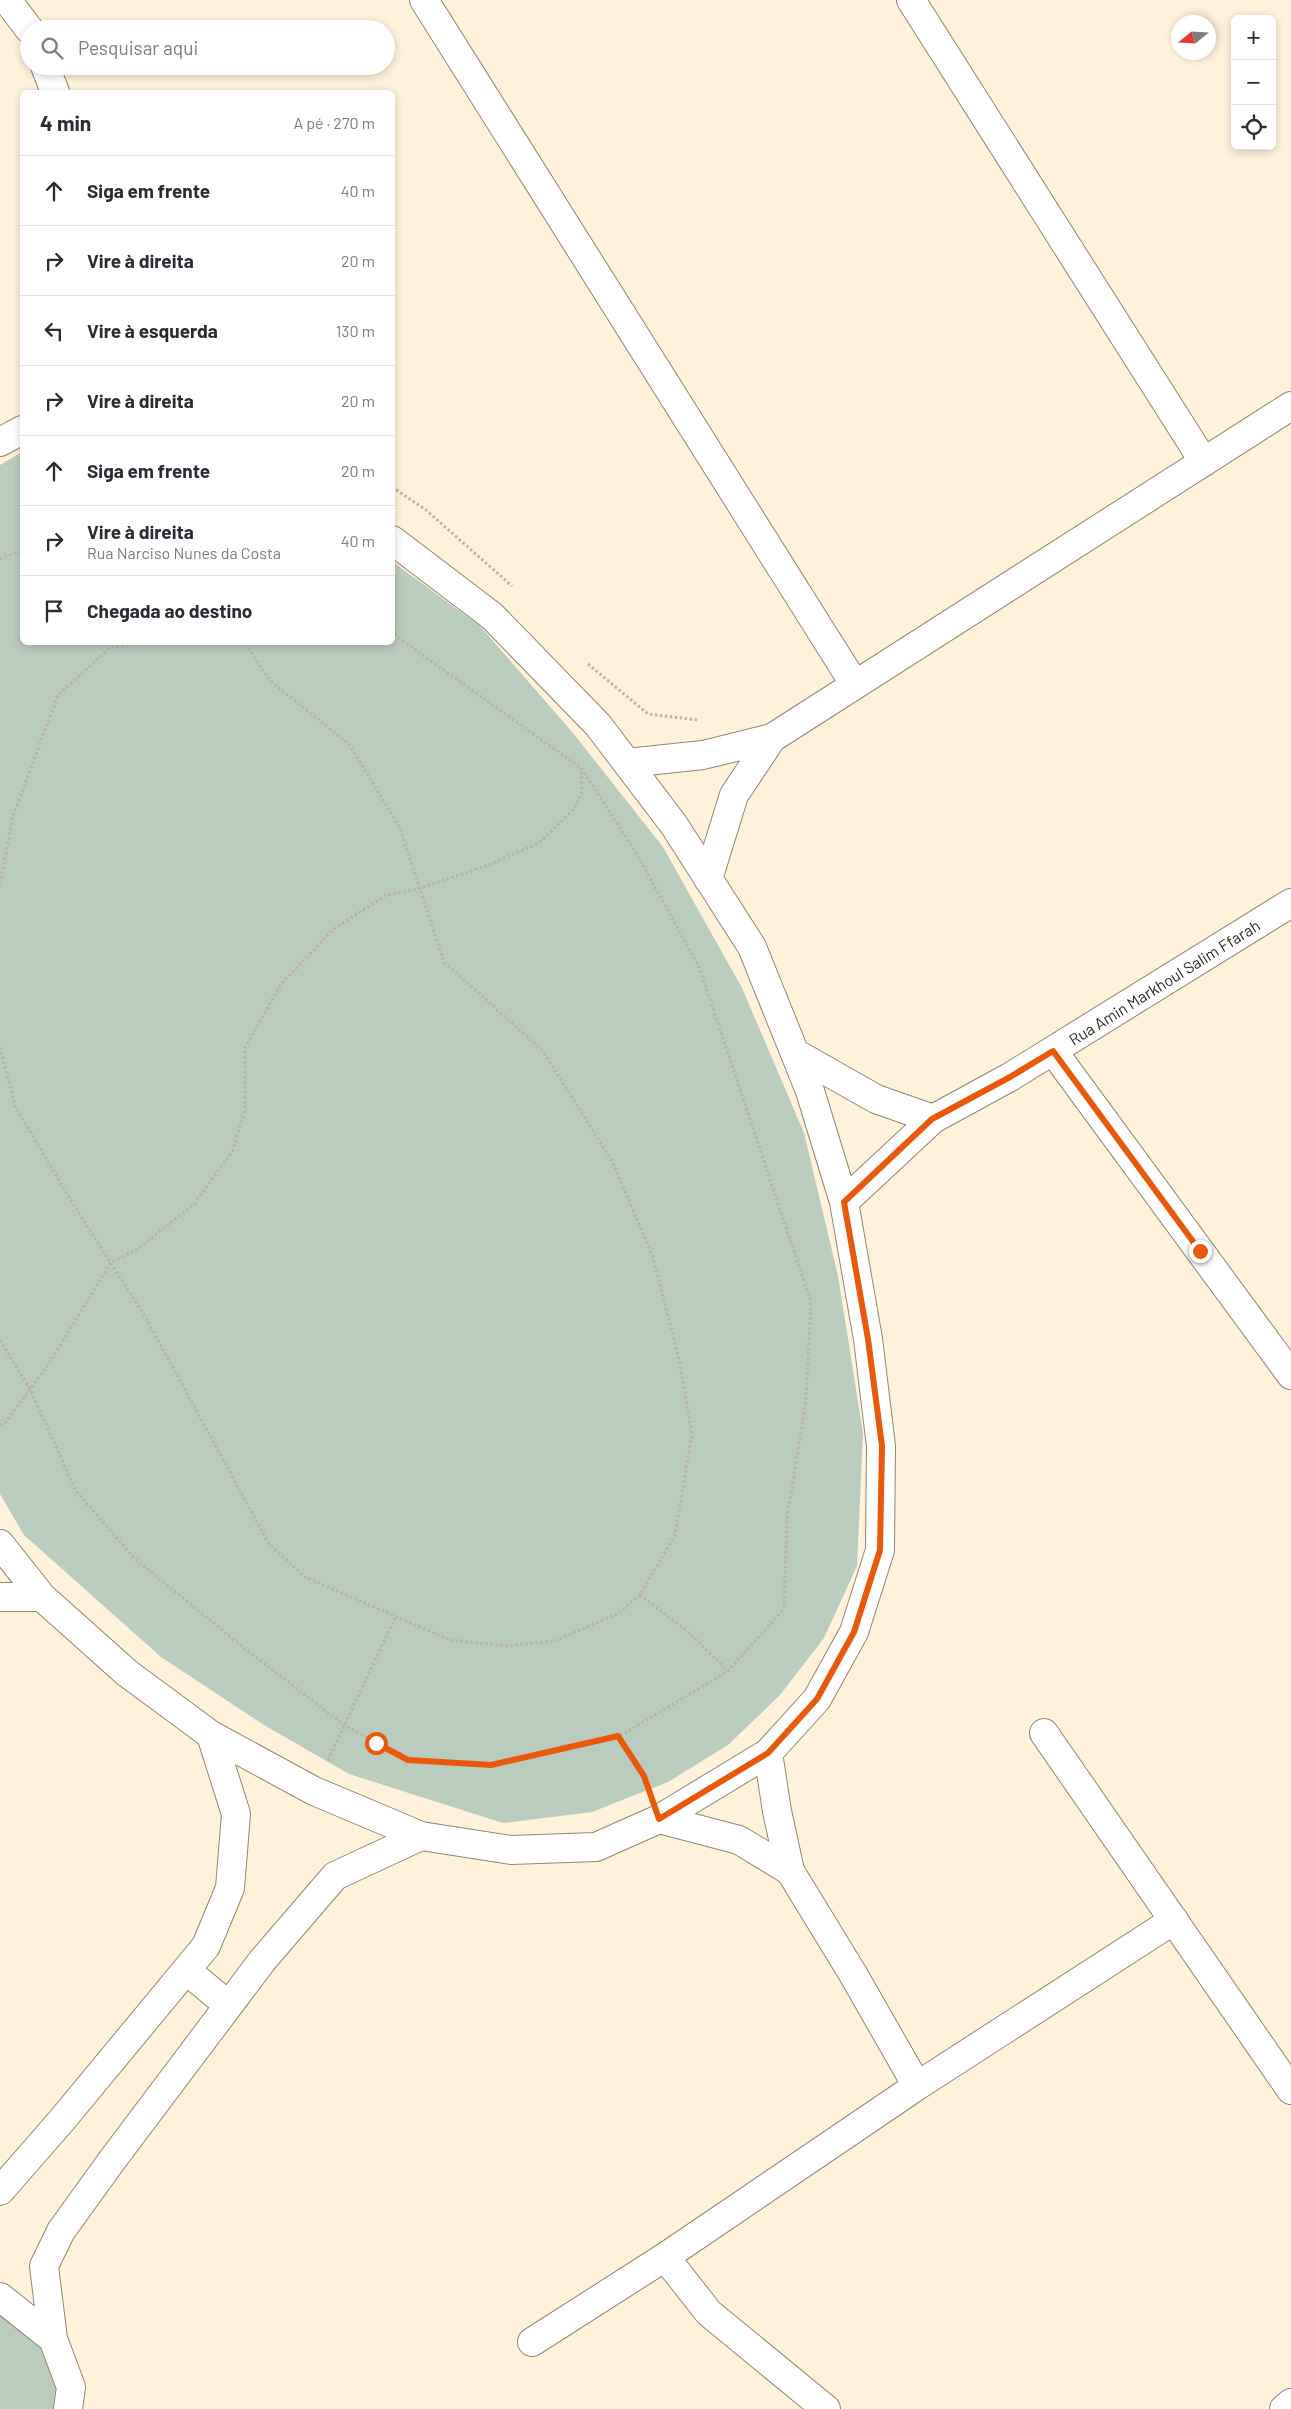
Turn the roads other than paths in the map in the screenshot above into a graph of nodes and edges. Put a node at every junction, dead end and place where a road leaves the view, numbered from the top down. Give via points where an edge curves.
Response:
1 (7, 0) edge
2 (424, 0) edge
3 (911, 0) edge
4 (22, 20) edge
5 (49, 75) edge
6 (54, 90) edge
7 (1291, 406) edge
8 (20, 431) edge
9 (0, 442) edge
10 (1204, 462) junction
11 (395, 542) edge
12 (855, 685) junction
13 (772, 738) junction
14 (627, 763) junction
15 (708, 879) junction
16 (1291, 903) edge
17 (1053, 1051) junction
18 (795, 1053) junction
19 (932, 1119) junction
20 (844, 1202) junction
21 (1291, 1375) edge
22 (0, 1544) edge
23 (42, 1596) junction
24 (0, 1597) edge
25 (1044, 1733) dead end
26 (211, 1735) junction
27 (768, 1753) junction
28 (659, 1819) junction
29 (421, 1836) junction
30 (790, 1871) junction
31 (1174, 1920) junction
32 (186, 1970) junction
33 (228, 2005) junction
34 (917, 2086) junction
35 (1291, 2090) edge
36 (0, 2191) edge
37 (665, 2257) junction
38 (0, 2297) edge
39 (54, 2339) junction
40 (532, 2342) dead end
41 (69, 2398) edge
42 (1291, 2403) edge
43 (89, 2409) edge
44 (826, 2409) edge
45 (1284, 2409) edge

1 - 4 street
2 - 12 street
3 - 10 street
5 - 6 street
7 - 10 street
8 - 9 street
10 - 12 street
11 - 14 street via 492,616 598,725
12 - 13 street
13 - 14 street via 703,756
13 - 15 street via 734,795
14 - 15 street via 674,825
15 - 18 street via 752,947
16 - 17 street, Rua Amin Markhoul Salim Ffarah
17 - 19 street, Rua Amin Markhoul Salim Ffarah
17 - 21 street
18 - 19 street via 876,1099
18 - 20 street
19 - 20 street, Rua Amin Markhoul Salim Ffarah
20 - 27 street via 868,1339 882,1446 880,1550 850,1640 817,1699
22 - 23 street
23 - 24 street
23 - 26 street via 127,1673
25 - 31 street
26 - 29 street via 314,1791
26 - 32 street via 236,1814 230,1888 206,1946
27 - 28 street
27 - 30 street
28 - 29 street via 596,1847 511,1850
28 - 30 street via 739,1840
29 - 33 street via 336,1876 262,1960
30 - 34 street
31 - 34 street
31 - 35 street
32 - 33 street
32 - 36 street
33 - 39 street via 61,2231 44,2266
34 - 37 street
37 - 40 street
37 - 44 street via 709,2313
38 - 39 street
39 - 41 street
41 - 43 street
42 - 45 street

